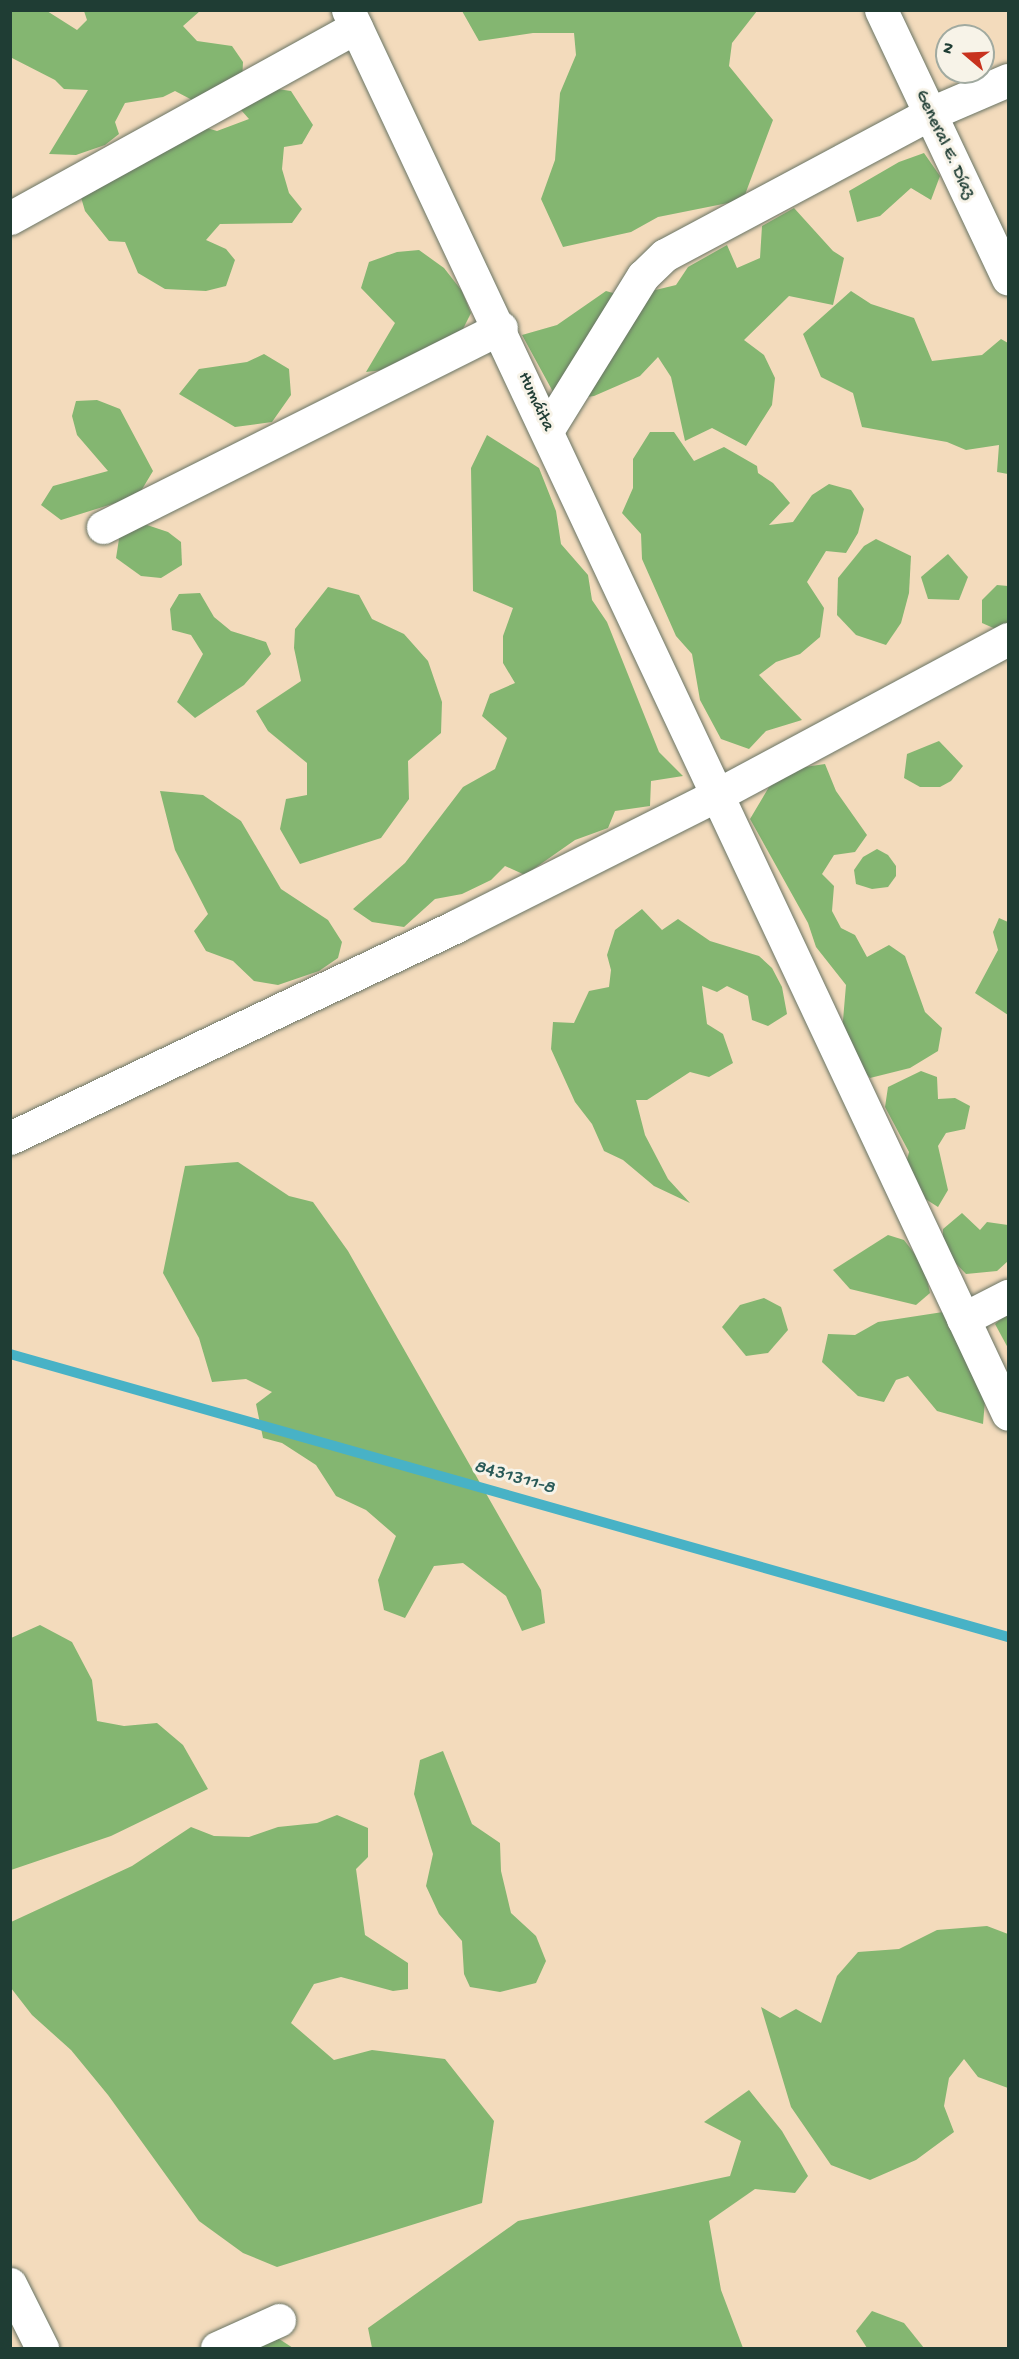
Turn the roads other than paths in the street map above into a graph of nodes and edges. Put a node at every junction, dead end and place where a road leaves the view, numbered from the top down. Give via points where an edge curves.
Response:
1 (881, 10) edge
2 (352, 19) edge
3 (1008, 80) edge
4 (930, 114) junction
5 (10, 218) edge
6 (1008, 279) edge
7 (501, 328) junction
8 (548, 429) junction
9 (103, 527) dead end
10 (1008, 639) edge
11 (717, 795) junction
12 (10, 1138) edge
13 (1008, 1296) edge
14 (963, 1319) junction
15 (1008, 1414) edge
16 (10, 2284) edge
17 (279, 2320) dead end
18 (42, 2349) edge
19 (217, 2349) edge

1 - 4 street, General E. Díaz
2 - 5 street
2 - 7 street, Humáita
3 - 4 street
4 - 6 street, General E. Díaz
4 - 8 street via 665,255 643,276
7 - 8 street, Humáita
7 - 9 street
8 - 11 street, Humáita
10 - 11 street
11 - 12 street via 456,926
11 - 14 street, Humáita
13 - 14 street
14 - 15 street, Humáita
16 - 18 street
17 - 19 street

